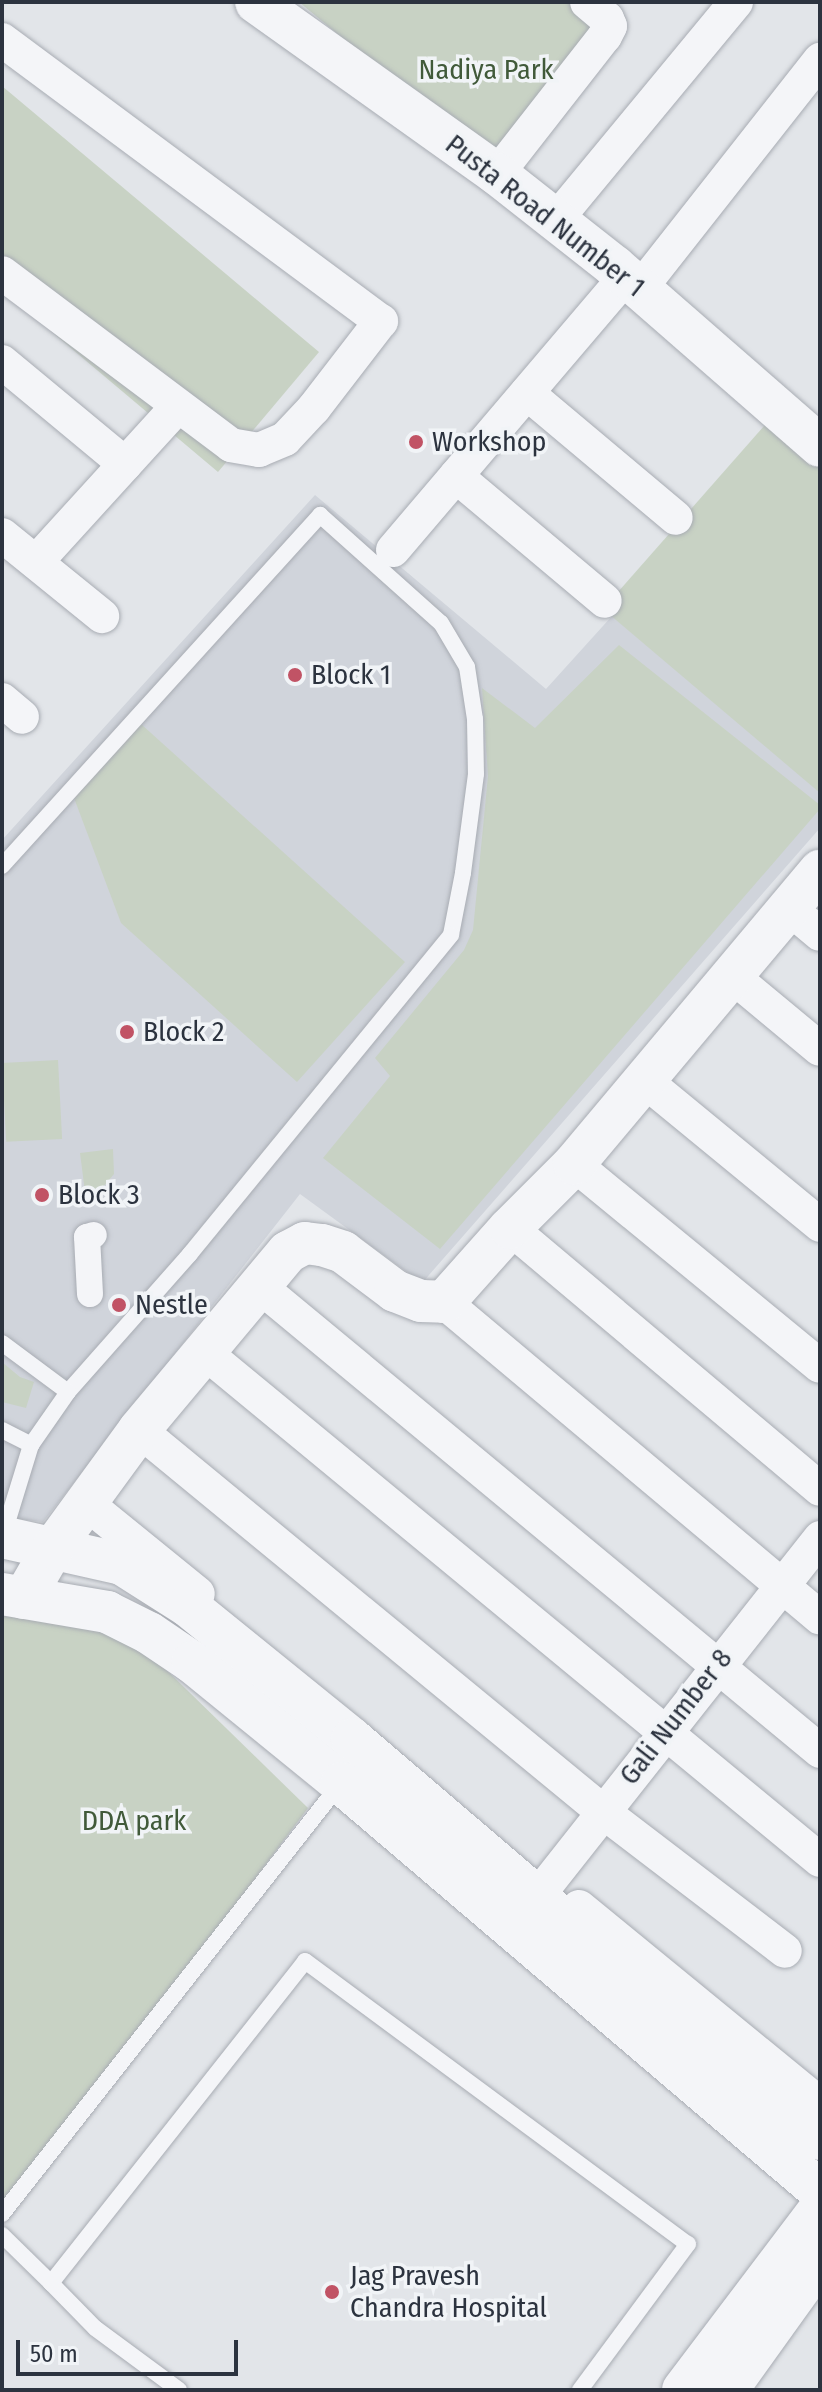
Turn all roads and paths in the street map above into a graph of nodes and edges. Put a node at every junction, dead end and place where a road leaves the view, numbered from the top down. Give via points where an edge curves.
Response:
1 (587, 2) edge
2 (736, 2) edge
3 (264, 4) edge
4 (2, 40) edge
5 (820, 60) edge
6 (497, 174) junction
7 (555, 221) junction
8 (2, 273) edge
9 (632, 284) junction
10 (2, 362) edge
11 (527, 393) junction
12 (178, 406) junction
13 (820, 446) edge
14 (125, 464) junction
15 (456, 476) junction
16 (676, 518) dead end
17 (2, 535) edge
18 (393, 550) dead end
19 (36, 562) junction
20 (605, 601) dead end
21 (102, 616) dead end
22 (2, 866) edge
23 (820, 871) edge
24 (804, 921) edge
25 (732, 976) junction
26 (820, 1049) edge
27 (645, 1081) junction
28 (574, 1164) junction
29 (820, 1225) edge
30 (510, 1228) junction
31 (94, 1235) dead end
32 (258, 1285) junction
33 (90, 1294) dead end
34 (444, 1302) junction
35 (2, 1343) edge
36 (203, 1351) junction
37 (820, 1366) edge
38 (68, 1392) junction
39 (2, 1430) edge
40 (139, 1430) junction
41 (31, 1445) junction
42 (820, 1489) edge
43 (86, 1503) junction
44 (2, 1537) edge
45 (820, 1538) edge
46 (53, 1548) junction
47 (781, 1585) junction
48 (13, 1596) edge
49 (820, 1617) edge
50 (716, 1665) junction
51 (664, 1733) junction
52 (820, 1751) edge
53 (354, 1768) junction
54 (602, 1811) junction
55 (820, 1860) edge
56 (542, 1889) junction
57 (785, 1951) dead end
58 (818, 2124) edge
59 (820, 2191) edge
60 (820, 2209) edge
61 (2, 2214) edge
62 (2, 2235) edge
63 (820, 2260) edge
64 (51, 2283) junction
65 (179, 2390) edge
66 (580, 2390) edge
67 (683, 2390) edge
68 (727, 2390) edge

1 - 6 street via 607,19 605,36
2 - 7 street
3 - 6 street, Pusta Road Number 1
4 - 12 street via 381,321 285,439 259,450 231,445
5 - 9 street
6 - 7 street, Pusta Road Number 1
7 - 9 street, Pusta Road Number 1
8 - 12 street
9 - 11 street
9 - 13 street, Pusta Road Number 1
10 - 14 street
11 - 15 street
11 - 16 street
12 - 14 street
14 - 19 street
15 - 18 street
15 - 20 street
17 - 19 street
19 - 21 street
22 - 38 lane via 320,515 441,623 467,667 476,774 451,935 190,1254
23 - 24 street
24 - 25 street
25 - 26 street
25 - 27 street
27 - 28 street
27 - 29 street
28 - 30 street
28 - 37 street
30 - 34 street
30 - 42 street
31 - 33 street via 87,1237
32 - 34 street via 288,1252 305,1243 343,1252 395,1291 421,1301
32 - 36 street
32 - 50 street
34 - 47 street
35 - 38 lane
36 - 40 street
36 - 51 street
38 - 41 lane
39 - 41 lane
40 - 43 street
40 - 54 street
41 - 44 lane
43 - 46 street
43 - 56 street
44 - 46 street
45 - 47 street, Gali Number 8
46 - 48 street
46 - 53 street via 122,1564 188,1606
47 - 49 street
47 - 50 street, Gali Number 8
48 - 53 street via 107,1612 149,1633
50 - 51 street, Gali Number 8
50 - 52 street
51 - 54 street, Gali Number 8
51 - 55 street
53 - 56 street
53 - 59 street
53 - 61 lane
54 - 56 street, Gali Number 8
54 - 57 street
56 - 58 street
60 - 67 street
62 - 64 lane
63 - 68 street
64 - 65 lane via 95,2328
64 - 66 lane via 305,1961 688,2244

